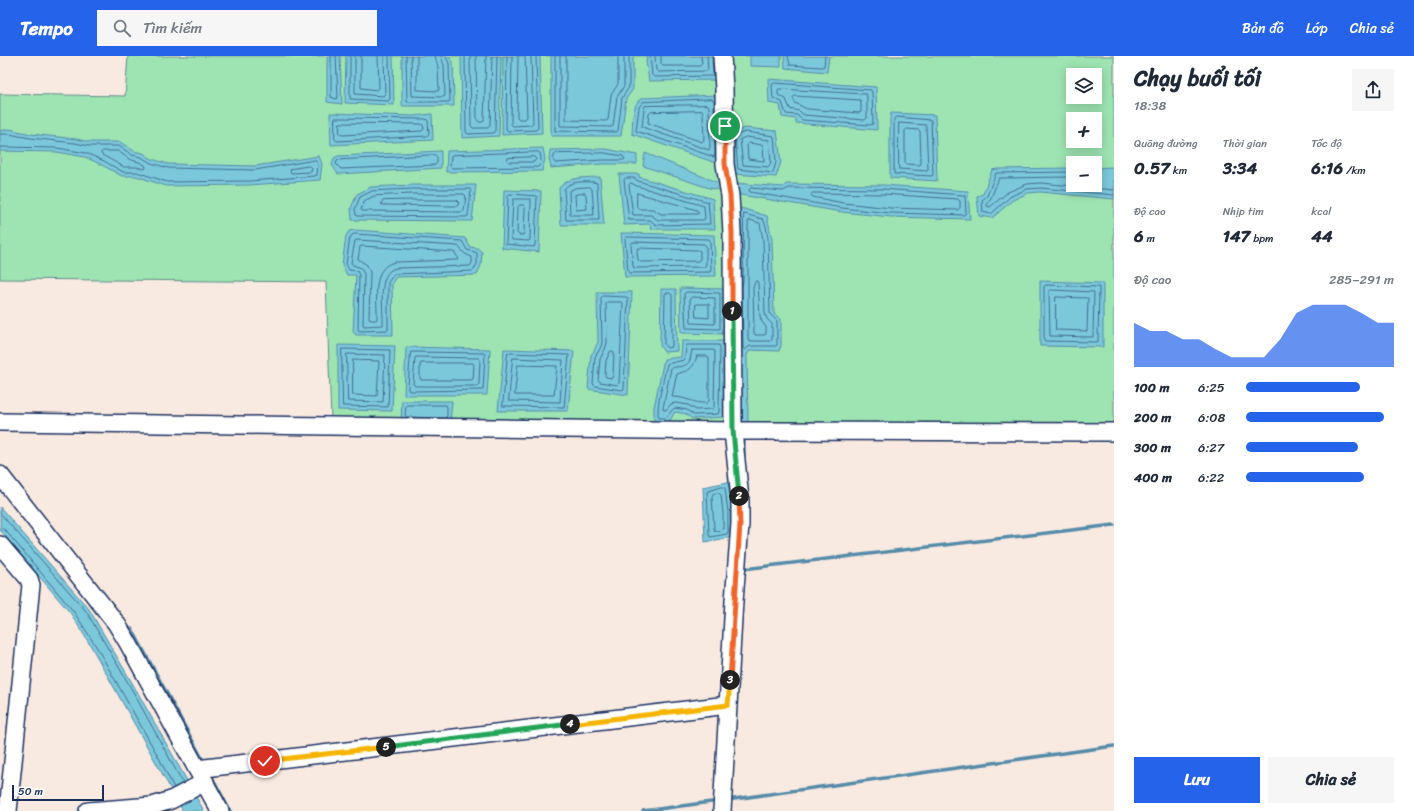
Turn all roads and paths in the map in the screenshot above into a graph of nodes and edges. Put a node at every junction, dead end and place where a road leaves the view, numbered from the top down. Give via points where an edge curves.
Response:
1 (722, 56) edge
2 (0, 422) edge
3 (733, 430) junction
4 (1114, 432) edge
5 (0, 475) edge
6 (0, 545) edge
7 (728, 705) junction
8 (200, 779) junction
9 (8, 811) edge
10 (88, 811) edge
11 (220, 811) edge
12 (722, 811) edge

1 - 3 street via 725,164 732,233
2 - 3 street
3 - 4 street
3 - 7 street via 740,524
5 - 8 street via 116,623
6 - 9 street via 29,580 30,585
7 - 8 street
7 - 12 street
8 - 10 street via 171,800 152,806
8 - 11 street

